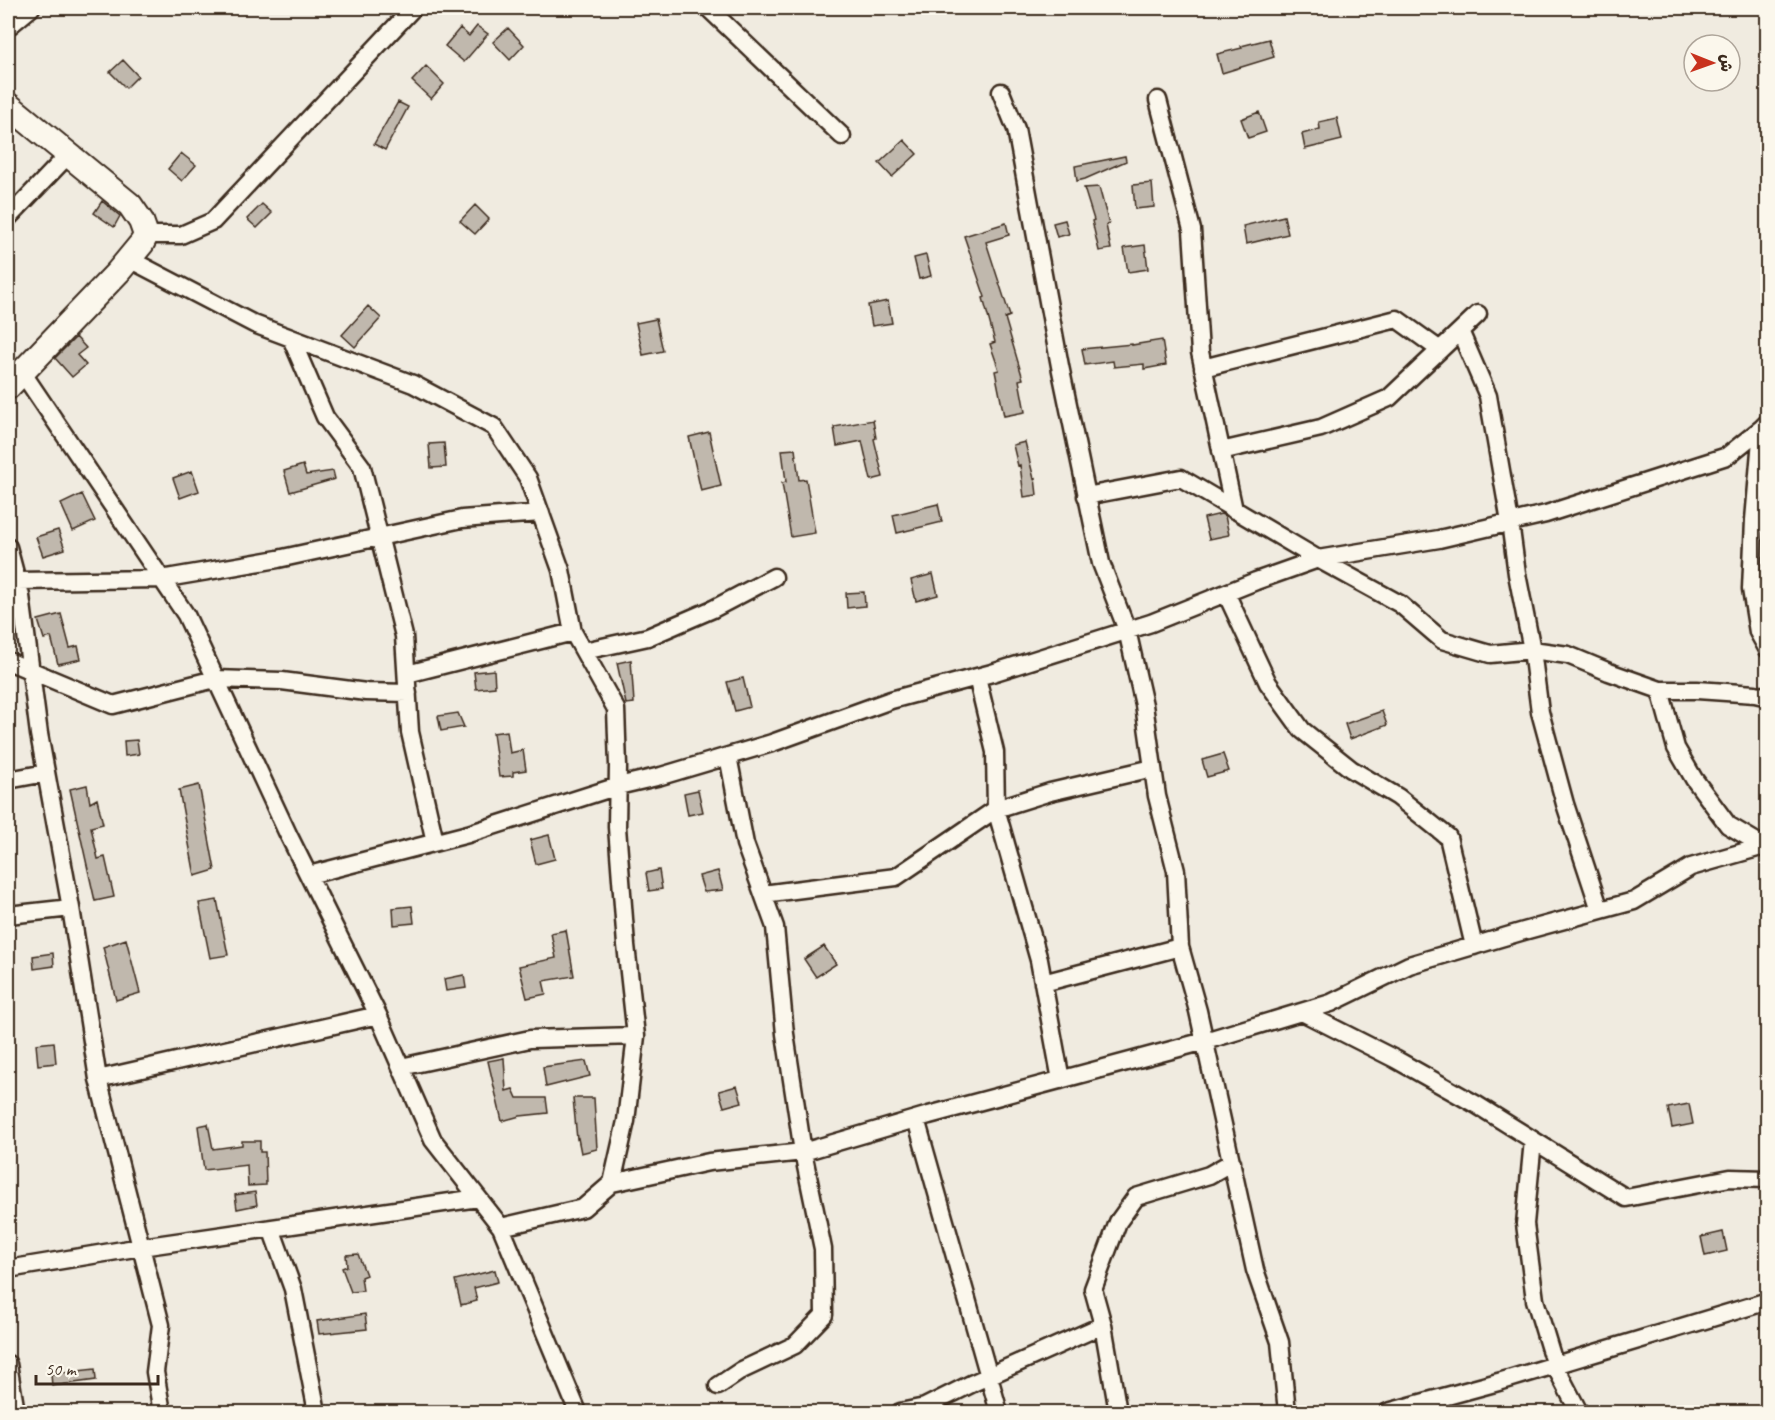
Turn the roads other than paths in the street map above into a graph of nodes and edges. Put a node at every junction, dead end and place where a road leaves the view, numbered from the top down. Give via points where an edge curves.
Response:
1 (32, 8) edge
2 (413, 8) edge
3 (708, 8) edge
4 (8, 27) edge
5 (1001, 92) dead end
6 (1158, 100) dead end
7 (8, 105) edge
8 (843, 136) dead end
9 (68, 155) junction
10 (8, 218) edge
11 (146, 235) junction
12 (129, 259) junction
13 (1479, 314) dead end
14 (1460, 332) junction
15 (291, 338) junction
16 (1440, 350) junction
17 (1203, 368) junction
18 (15, 380) edge
19 (1765, 425) edge
20 (1221, 451) junction
21 (1086, 496) junction
22 (1234, 510) junction
23 (541, 513) junction
24 (1510, 522) junction
25 (380, 536) junction
26 (8, 547) edge
27 (1318, 559) junction
28 (774, 577) dead end
29 (161, 579) junction
30 (17, 581) junction
31 (1226, 593) junction
32 (1127, 630) junction
33 (573, 632) junction
34 (1532, 650) junction
35 (1767, 650) edge
36 (584, 651) junction
37 (8, 661) edge
38 (31, 671) junction
39 (407, 674) junction
40 (976, 677) junction
41 (216, 679) junction
42 (1660, 690) junction
43 (408, 693) junction
44 (1767, 697) edge
45 (728, 756) junction
46 (1153, 768) junction
47 (46, 773) junction
48 (8, 780) edge
49 (618, 786) junction
50 (996, 809) junction
51 (435, 842) junction
52 (1766, 848) edge
53 (309, 875) junction
54 (763, 894) junction
55 (71, 909) junction
56 (1600, 910) junction
57 (8, 915) edge
58 (1474, 945) junction
59 (1180, 947) junction
60 (1043, 983) junction
61 (1302, 1012) junction
62 (378, 1015) junction
63 (636, 1036) junction
64 (1205, 1041) junction
65 (400, 1067) junction
66 (98, 1079) junction
67 (1061, 1080) junction
68 (916, 1119) junction
69 (1533, 1140) junction
70 (803, 1152) junction
71 (1233, 1162) junction
72 (1767, 1179) edge
73 (612, 1183) junction
74 (478, 1198) junction
75 (501, 1227) junction
76 (271, 1228) junction
77 (141, 1247) junction
78 (8, 1269) edge
79 (1767, 1301) edge
80 (1103, 1325) junction
81 (8, 1364) edge
82 (1555, 1366) junction
83 (988, 1376) junction
84 (718, 1386) dead end
85 (16, 1413) edge
86 (162, 1413) edge
87 (317, 1413) edge
88 (578, 1413) edge
89 (900, 1413) edge
90 (999, 1413) edge
91 (1119, 1413) edge
92 (1287, 1413) edge
93 (1388, 1413) edge
94 (1579, 1413) edge

1 - 4 street
2 - 11 street via 213,221 181,235
3 - 8 street
5 - 21 street via 1016,129
6 - 17 street via 1192,230
7 - 9 street
9 - 10 street
9 - 11 street via 130,205
11 - 12 street
12 - 15 street via 254,324
12 - 18 street
13 - 14 street
14 - 16 street
14 - 24 street via 1488,396
15 - 23 street via 413,384 494,427 528,478
15 - 25 street via 325,417 362,467
16 - 17 street via 1397,320
16 - 20 street via 1389,398 1321,428
17 - 20 street
18 - 29 street
19 - 24 street via 1727,456
19 - 35 street via 1751,589 1758,632
20 - 22 street
21 - 22 street via 1181,478
21 - 32 street via 1101,563
22 - 27 street
23 - 25 street via 462,519
23 - 33 street via 561,570
24 - 27 street via 1439,539
24 - 34 street
25 - 29 street
25 - 39 street via 404,636
26 - 30 street
27 - 31 street
27 - 34 street via 1400,604 1442,640 1490,654
28 - 36 street via 648,637
29 - 30 street
29 - 41 street via 186,615
30 - 38 street
31 - 32 street
31 - 58 street via 1268,683 1302,730 1351,769 1398,796 1448,837
32 - 40 street
32 - 46 street
33 - 36 street
33 - 39 street
34 - 42 street via 1568,655
34 - 56 street via 1540,712
36 - 49 street via 616,709
37 - 38 street
38 - 41 street via 113,705
38 - 47 street
39 - 43 street
40 - 45 street via 891,700
40 - 50 street via 995,752
41 - 43 street
41 - 53 street
42 - 44 street
42 - 52 street via 1676,748 1694,779 1728,825
43 - 51 street via 410,732
45 - 49 street
45 - 54 street via 745,844
46 - 50 street
46 - 59 street via 1176,871
47 - 48 street
47 - 55 street
49 - 51 street
49 - 63 street via 617,827
50 - 54 street via 896,877
50 - 60 street
51 - 53 street
52 - 56 street via 1691,867 1634,901
53 - 62 street
54 - 70 street via 775,927 785,1034
55 - 57 street
55 - 66 street
56 - 58 street
58 - 61 street via 1409,965 1331,1003
59 - 60 street
59 - 64 street
60 - 67 street
61 - 64 street
61 - 69 street via 1395,1059
62 - 65 street
62 - 66 street
63 - 65 street via 530,1039
63 - 73 street via 626,1121
64 - 67 street
64 - 71 street
65 - 74 street via 433,1140
66 - 77 street
67 - 68 street
68 - 70 street
68 - 83 street
69 - 72 street via 1626,1198 1730,1178
69 - 82 street via 1525,1224 1535,1300
70 - 73 street via 709,1162
70 - 84 street via 823,1250 824,1315 795,1345
71 - 80 street via 1209,1175 1136,1197 1118,1222 1093,1289
71 - 92 street via 1255,1269 1280,1342
73 - 75 street via 583,1208
74 - 75 street
74 - 76 street
75 - 88 street
76 - 77 street
76 - 87 street via 293,1289
77 - 78 street
77 - 86 street via 161,1325 155,1372
79 - 82 street
80 - 83 street
80 - 91 street
81 - 85 street
82 - 93 street
82 - 94 street
83 - 89 street via 925,1407
83 - 90 street

